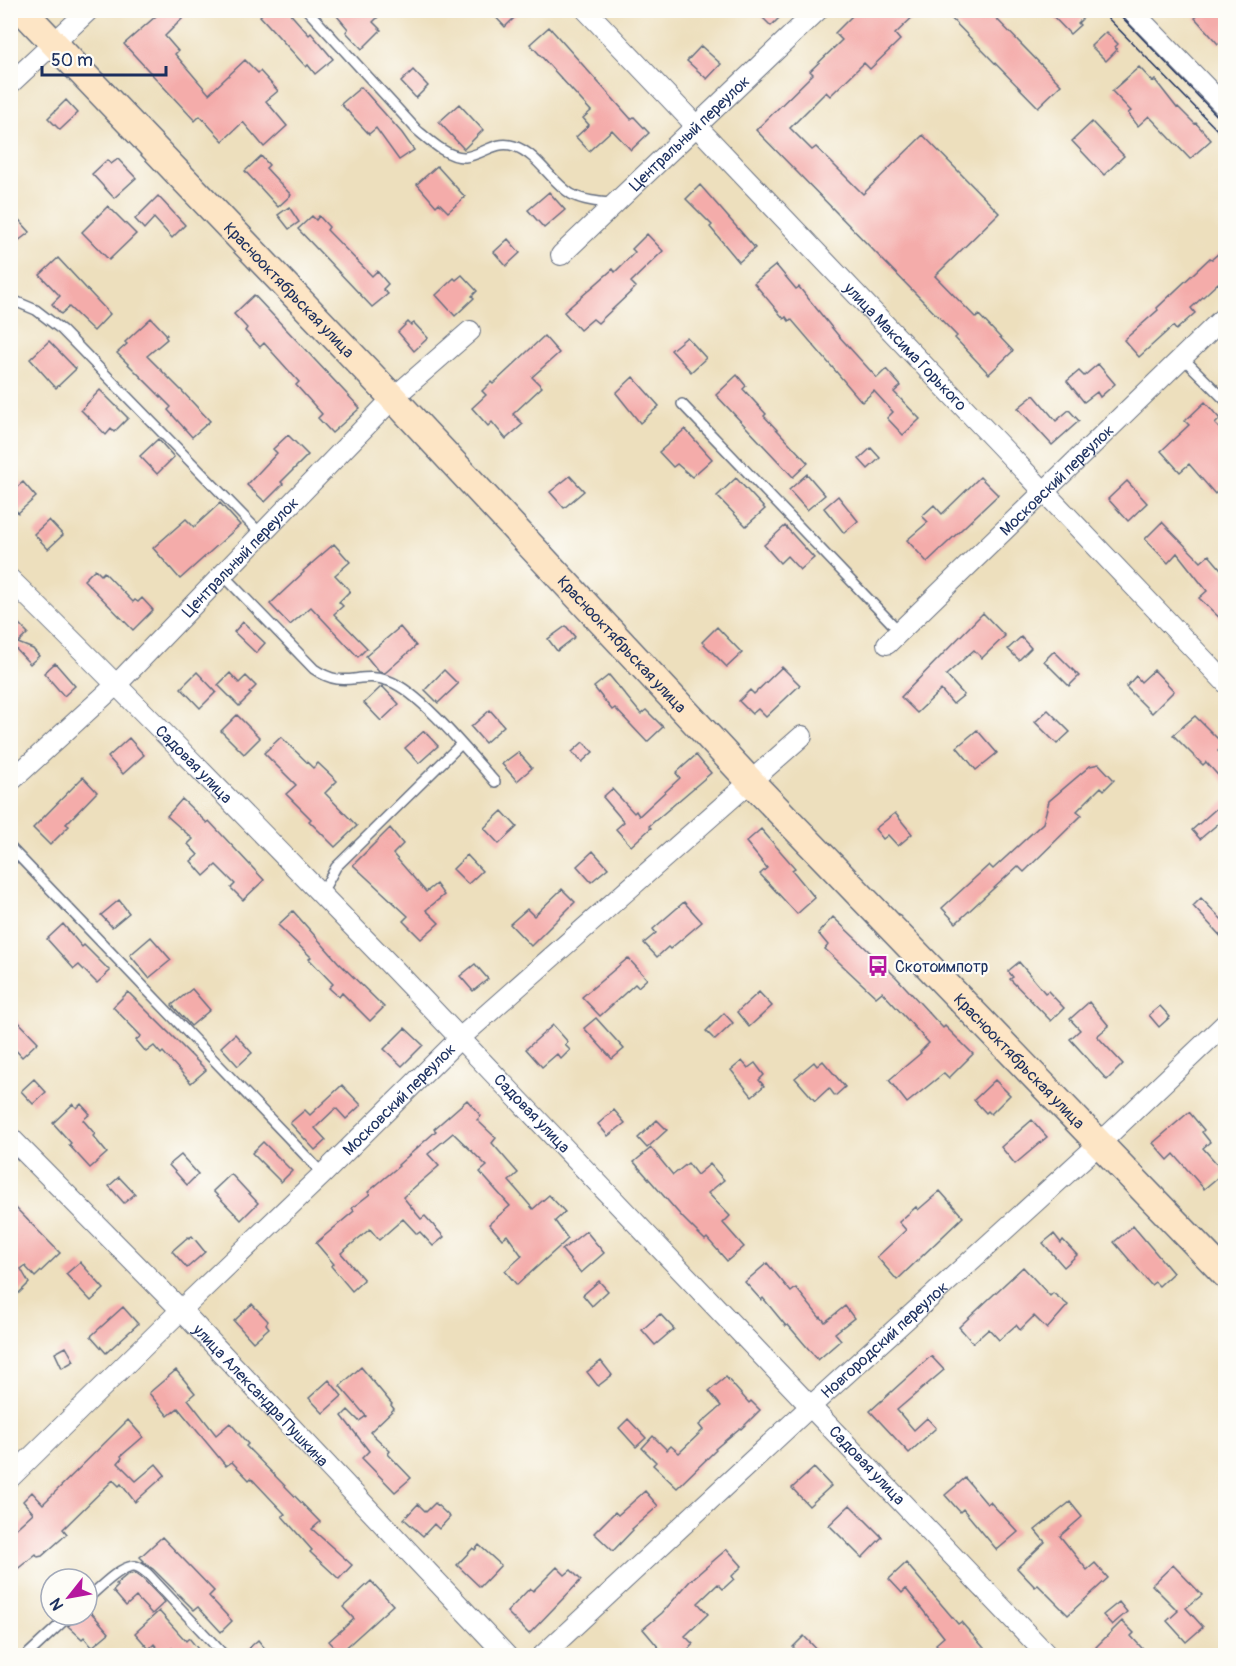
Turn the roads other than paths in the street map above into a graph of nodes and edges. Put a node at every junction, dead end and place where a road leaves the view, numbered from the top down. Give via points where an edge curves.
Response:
1 (22, 10) edge
2 (89, 10) edge
3 (306, 10) edge
4 (586, 10) edge
5 (818, 10) edge
6 (1131, 10) edge
7 (54, 43) junction
8 (10, 84) edge
9 (1226, 108) edge
10 (696, 126) junction
11 (615, 204) junction
12 (561, 255) dead end
13 (10, 300) edge
14 (1226, 315) edge
15 (470, 331) dead end
16 (1182, 357) junction
17 (393, 398) junction
18 (1226, 401) edge
19 (682, 404) dead end
20 (1044, 492) junction
21 (261, 534) junction
22 (223, 575) junction
23 (10, 579) edge
24 (894, 638) joint
25 (1226, 682) edge
26 (117, 684) junction
27 (802, 736) dead end
28 (460, 744) junction
29 (10, 782) edge
30 (495, 782) dead end
31 (751, 782) junction
32 (10, 847) edge
33 (326, 900) junction
34 (1226, 1023) edge
35 (460, 1038) junction
36 (10, 1137) edge
37 (1098, 1145) junction
38 (323, 1174) junction
39 (1226, 1275) edge
40 (181, 1310) junction
41 (812, 1405) junction
42 (10, 1478) edge
43 (99, 1589) edge
44 (57, 1627) edge
45 (26, 1656) edge
46 (225, 1656) edge
47 (507, 1656) edge
48 (542, 1656) edge
49 (1048, 1656) edge

1 - 7 main road, Краснооктябрьская улица
2 - 7 street
3 - 11 lane via 417,130 436,145 464,157 493,146 515,146 571,194
4 - 10 street, улица Максима Горького
5 - 10 street, Центральный переулок
6 - 9 street
7 - 8 street
7 - 17 main road, Краснооктябрьская улица
10 - 11 street, Центральный переулок
10 - 20 street, улица Максима Горького
11 - 12 street, Центральный переулок
13 - 21 lane via 24,303 62,330
14 - 16 street, Московский переулок
15 - 17 street, Центральный переулок
16 - 18 lane
16 - 20 street, Московский переулок
17 - 21 street, Центральный переулок
17 - 31 main road, Краснооктябрьская улица
19 - 24 lane
20 - 24 street, Московский переулок
20 - 25 street, улица Максима Горького
21 - 22 street, Центральный переулок
22 - 26 street, Центральный переулок
22 - 28 lane via 314,669 335,680 376,678 403,687
23 - 26 street, Садовая улица
26 - 29 street, Центральный переулок
26 - 33 street, Садовая улица
27 - 31 street, Московский переулок
28 - 30 lane
28 - 33 lane via 336,867 326,887
31 - 35 street, Московский переулок
31 - 37 main road, Краснооктябрьская улица
32 - 38 lane
33 - 35 street, Садовая улица
34 - 37 street, Новгородский переулок
35 - 38 street, Московский переулок
35 - 41 street, Садовая улица
36 - 40 street, улица Александра Пушкина
37 - 39 main road, Краснооктябрьская улица
37 - 41 street, Новгородский переулок
38 - 40 street, Московский переулок
40 - 42 street, Московский переулок
40 - 47 street, улица Александра Пушкина
41 - 48 street, Новгородский переулок
41 - 49 street, Садовая улица
43 - 46 lane via 121,1571 138,1567
44 - 45 lane

